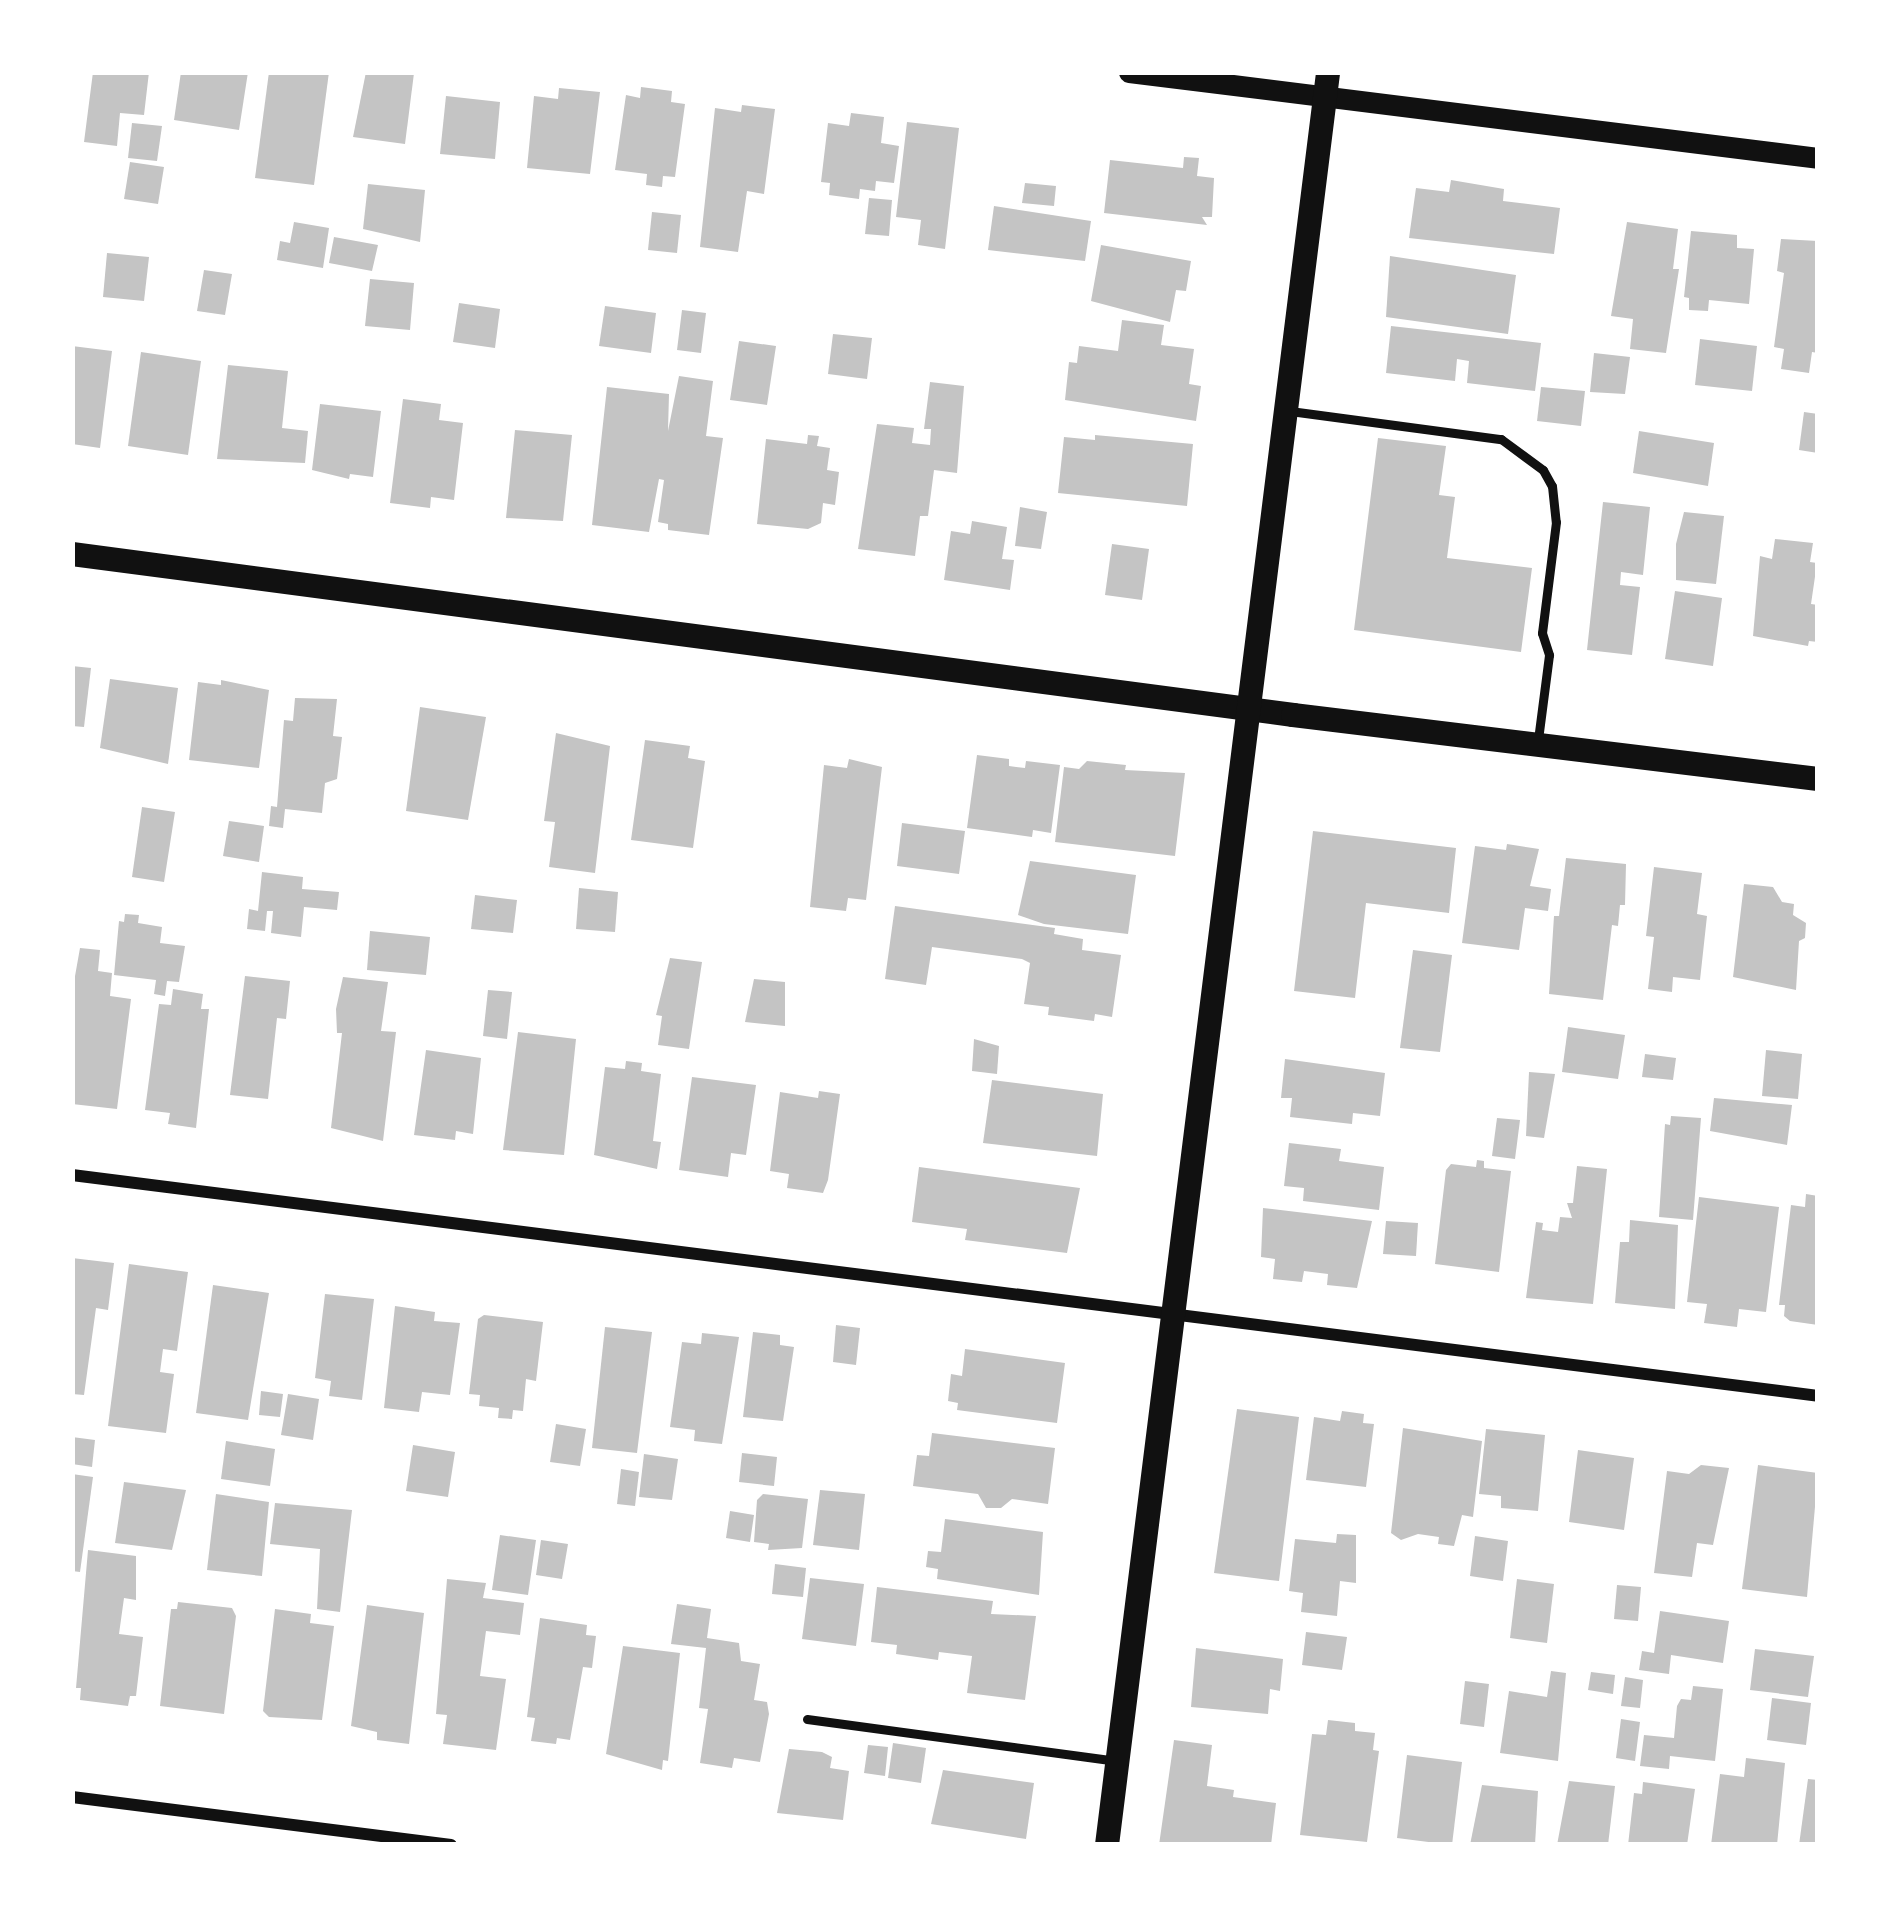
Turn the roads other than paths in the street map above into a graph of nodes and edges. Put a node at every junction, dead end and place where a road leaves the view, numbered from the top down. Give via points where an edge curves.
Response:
1 (1129, 72) edge
2 (1326, 85) edge
3 (1818, 158) edge
4 (1285, 410) junction
5 (72, 554) edge
6 (1246, 709) junction
7 (1538, 745) junction
8 (1818, 779) edge
9 (72, 1175) edge
10 (1172, 1313) junction
11 (1818, 1396) edge
12 (807, 1720) dead end
13 (1117, 1761) junction
14 (72, 1797) edge
15 (451, 1845) edge
16 (1107, 1845) edge

1 - 2 street
2 - 3 street
2 - 4 main road
4 - 6 main road
4 - 7 lane via 1502,439 1543,470 1556,522 1541,633 1549,655
5 - 6 main road
6 - 7 main road
6 - 10 main road
7 - 8 main road
9 - 10 street
10 - 11 street
10 - 13 main road
12 - 13 lane
13 - 16 main road
14 - 15 street

